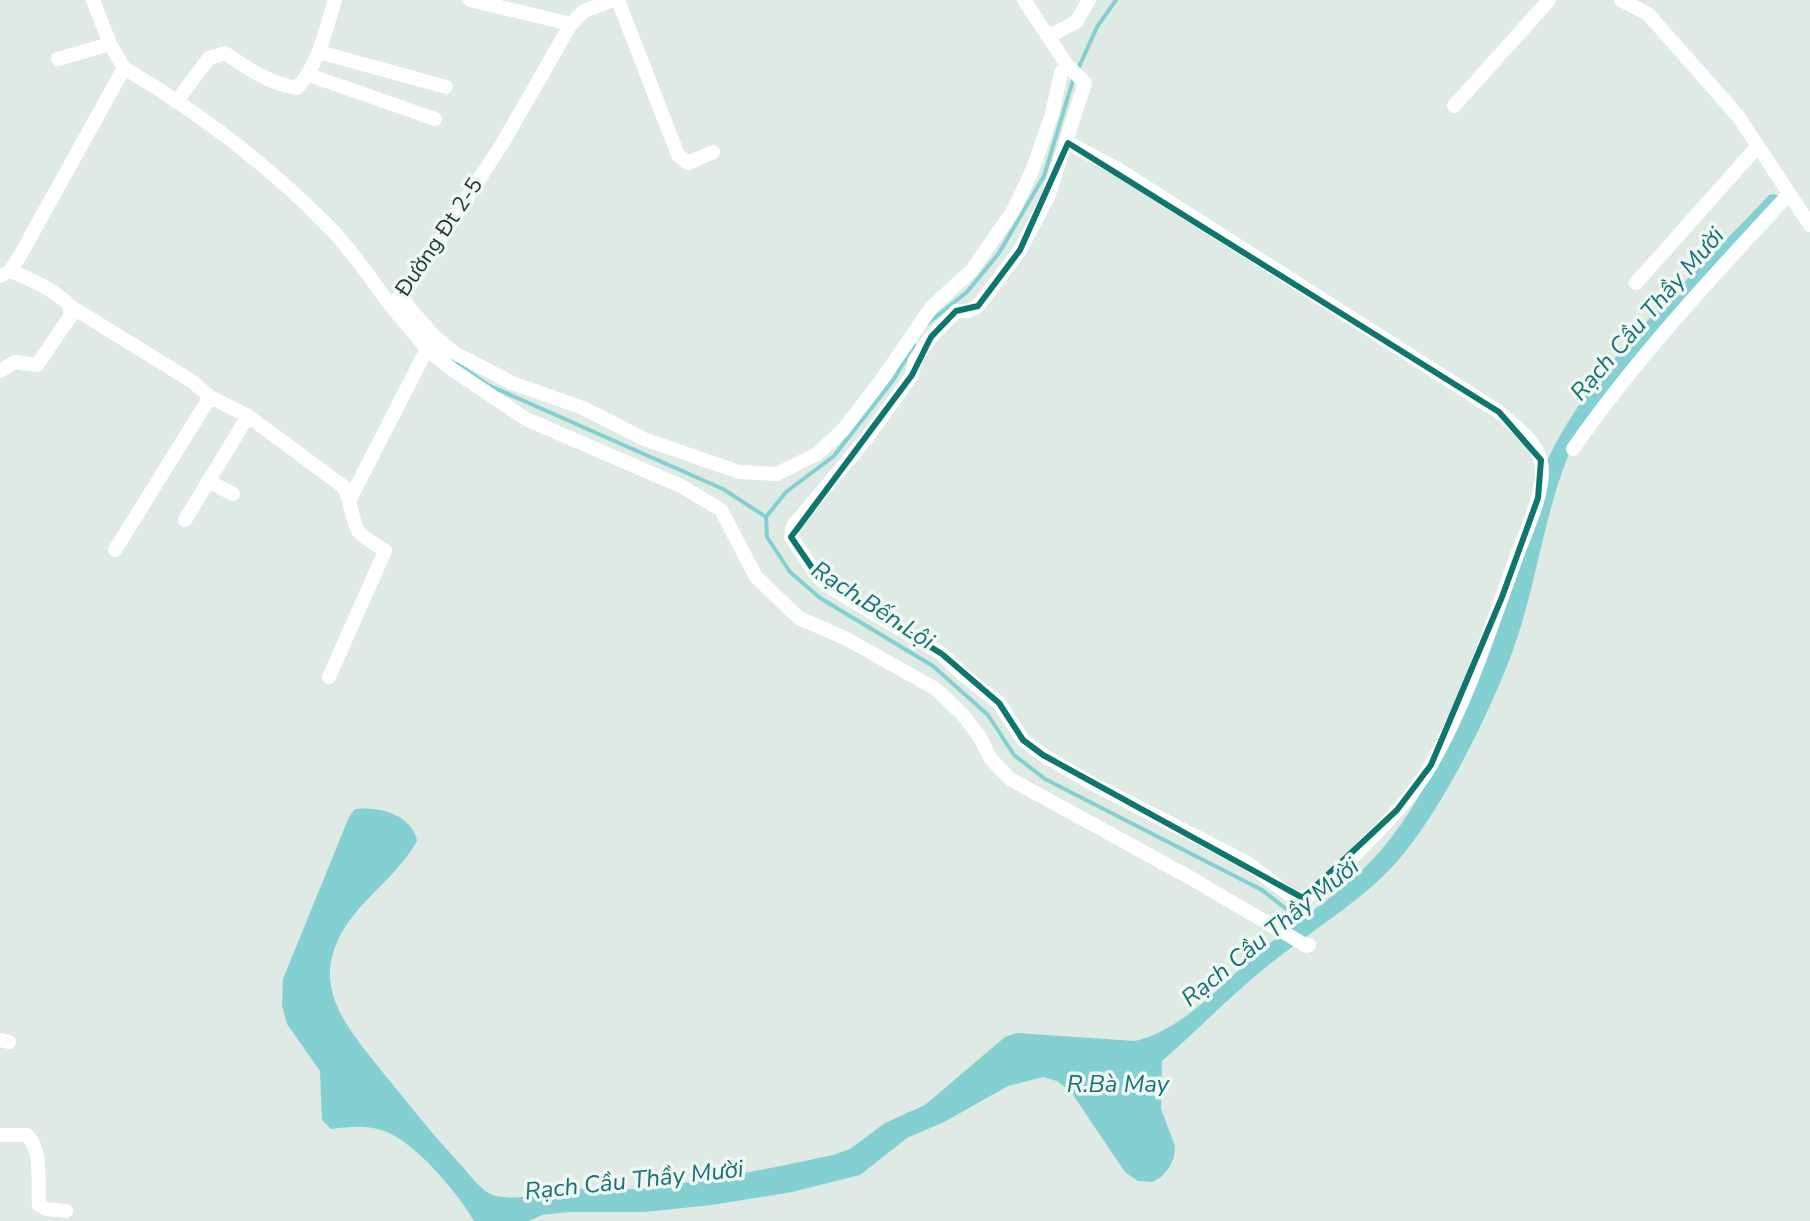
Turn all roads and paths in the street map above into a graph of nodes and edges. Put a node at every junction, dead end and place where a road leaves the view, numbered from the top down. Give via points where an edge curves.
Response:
1 (93, 0) edge
2 (335, 0) edge
3 (470, 0) edge
4 (616, 0) edge
5 (1024, 0) edge
6 (1089, 0) edge
7 (1549, 0) edge
8 (1621, 0) edge
9 (571, 24) junction
10 (1049, 36) junction
11 (110, 44) junction
12 (319, 52) junction
13 (58, 59) dead end
14 (124, 68) junction
15 (1071, 70) junction
16 (309, 75) junction
17 (446, 87) dead end
18 (176, 102) junction
19 (1454, 106) dead end
20 (435, 119) dead end
21 (1068, 143) junction
22 (1757, 147) junction
23 (713, 152) dead end
24 (1789, 194) junction
25 (1810, 225) edge
26 (5, 274) edge
27 (1636, 283) dead end
28 (396, 302) junction
29 (70, 306) junction
30 (427, 349) junction
31 (0, 371) edge
32 (210, 397) junction
33 (248, 416) junction
34 (1573, 449) dead end
35 (208, 481) junction
36 (233, 494) dead end
37 (350, 499) junction
38 (185, 520) dead end
39 (115, 550) dead end
40 (329, 677) dead end
41 (1306, 944) dead end
42 (0, 1135) edge
43 (66, 1211) dead end

1 - 11 street, Đường Đt 2-5
2 - 12 street
3 - 9 street
4 - 9 street via 584,11
4 - 23 street via 678,155 688,163
5 - 10 street
6 - 10 street via 1076,22
7 - 19 street
8 - 22 street via 1648,14 1688,57
9 - 28 street, Đường Đt 2-5 via 502,144
10 - 15 street
11 - 13 street
11 - 14 street, Đường Đt 2-5
12 - 16 street
12 - 17 street
14 - 18 street, Đường Đt 2-5
14 - 26 street
15 - 21 street via 1085,83
15 - 28 street via 1061,73 1052,114 1013,211 972,270 931,308 843,430 817,454 777,474 739,472 512,383 453,352
16 - 18 street via 297,88 283,86 225,53 209,58
16 - 20 street
18 - 28 street, Đường Đt 2-5 via 279,179
21 - 21 street via 1116,168 1499,412 1529,439 1541,460 1538,498 1470,684 1431,765 1397,810 1319,890 1303,898 1291,896 1246,862 1043,755 1023,740 999,703 942,654 839,593 819,578 793,544 793,526 866,439 912,375 915,360 931,337 956,311 978,306 1020,250
22 - 24 street
22 - 27 street
24 - 25 street
24 - 34 street via 1698,293
26 - 29 street via 29,278
28 - 30 street
29 - 31 street via 70,317 37,365 15,362
29 - 32 street
30 - 37 street
30 - 41 street via 526,419 681,486 721,510 756,577 799,618 936,689 963,715 1010,779
32 - 33 street
32 - 39 street
33 - 35 street
33 - 37 street via 333,477
35 - 36 street
35 - 38 street
37 - 40 street via 355,526 385,551
42 - 43 street via 27,1135 32,1140 37,1149 39,1205

